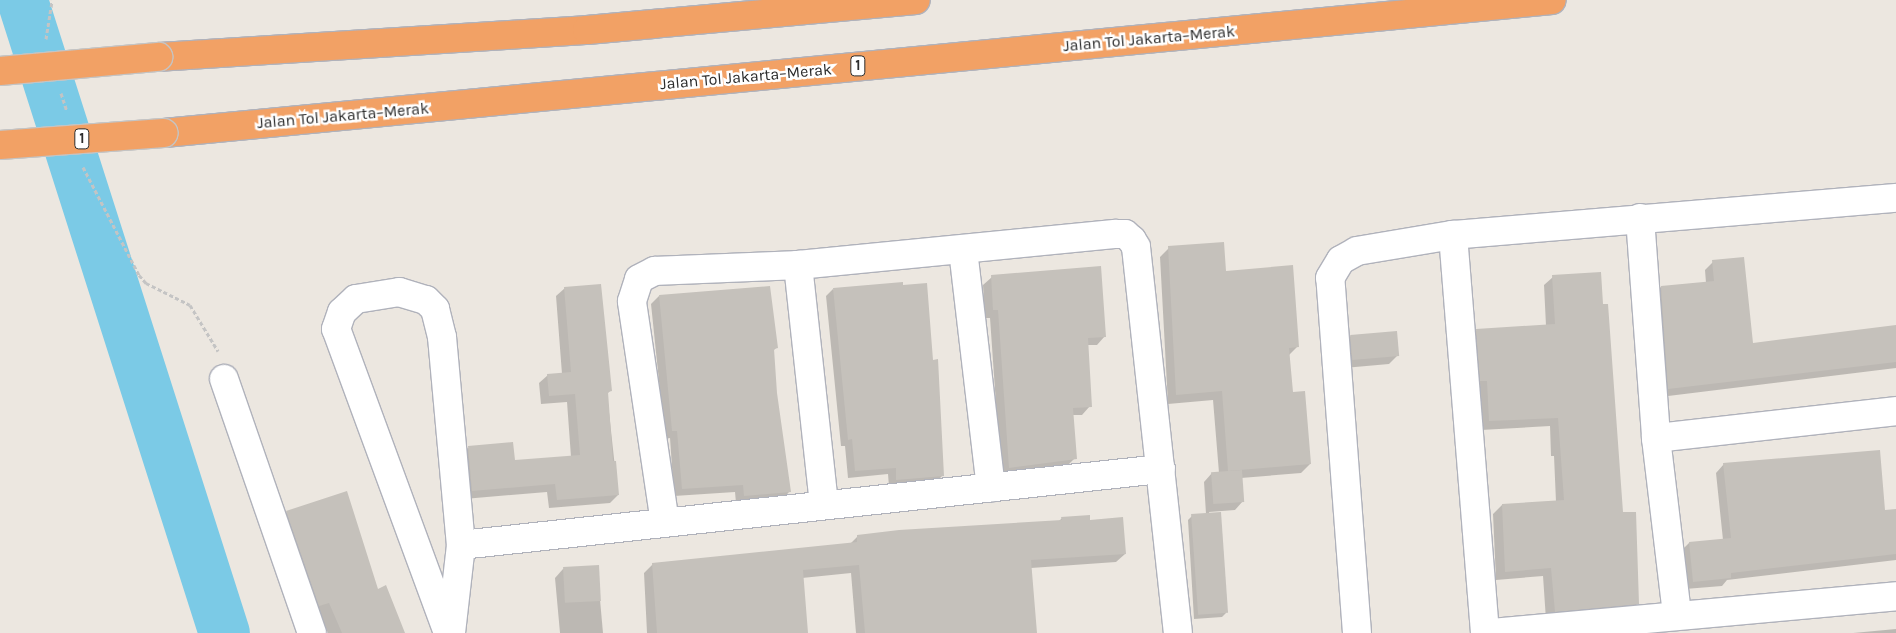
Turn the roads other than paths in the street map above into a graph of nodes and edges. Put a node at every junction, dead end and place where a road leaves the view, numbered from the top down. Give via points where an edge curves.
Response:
1 (916, 0) edge
2 (1552, 0) edge
3 (0, 71) edge
4 (0, 145) edge
5 (1896, 198) edge
6 (1640, 218) junction
7 (1453, 235) junction
8 (964, 250) junction
9 (798, 265) junction
10 (224, 379) road end
11 (1896, 412) edge
12 (1656, 438) junction
13 (1161, 469) junction
14 (991, 487) junction
15 (824, 504) junction
16 (665, 523) junction
17 (461, 545) junction
18 (1896, 596) edge
19 (1677, 614) junction
20 (312, 633) edge
21 (449, 633) edge
22 (1178, 633) edge
23 (1358, 633) edge
24 (1486, 633) edge
25 (1492, 633) edge

1 - 3 highway, bridge via 587,30 158,57
2 - 4 highway, Jalan Tol Jakarta–Merak / 1, bridge via 164,133
5 - 6 street
6 - 7 street
6 - 12 street
7 - 23 street via 1357,251 1341,260 1330,278
7 - 24 street
8 - 9 street
8 - 13 street via 1116,234 1126,234 1132,240 1136,247
8 - 14 street
9 - 15 street
9 - 16 street via 655,271 639,280 632,301
10 - 20 street
11 - 12 street
12 - 19 street
13 - 14 street
13 - 22 street
14 - 15 street
15 - 16 street
16 - 17 street
17 - 21 street
17 - 21 street via 442,337 435,309 426,300 399,292 356,299 342,312 336,330
18 - 19 street
19 - 25 street

